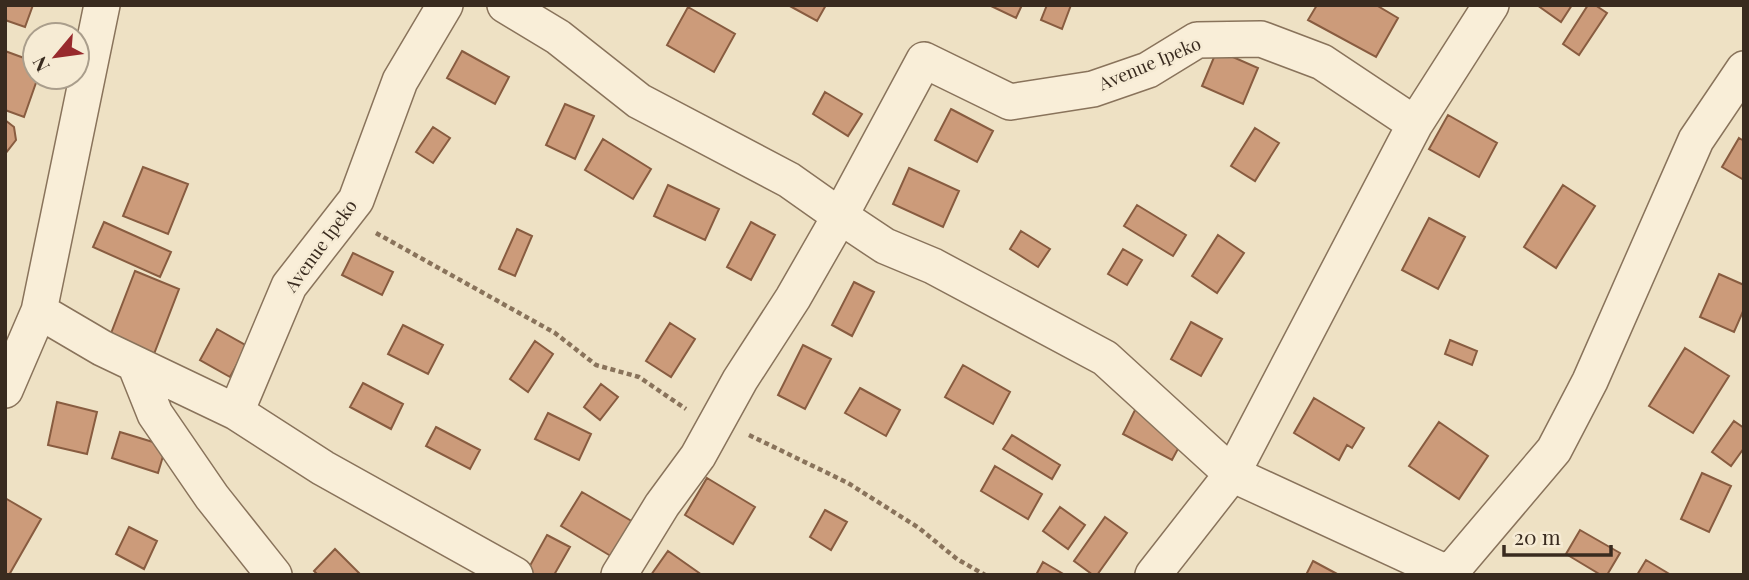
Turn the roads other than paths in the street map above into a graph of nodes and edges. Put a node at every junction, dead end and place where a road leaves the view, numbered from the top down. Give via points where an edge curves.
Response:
1 (102, 5) edge
2 (445, 5) edge
3 (505, 5) edge
4 (1491, 5) edge
5 (1744, 69) edge
6 (1415, 124) junction
7 (840, 216) junction
8 (39, 311) junction
9 (135, 364) junction
10 (5, 390) edge
11 (236, 412) junction
12 (1232, 474) junction
13 (1449, 574) edge
14 (274, 575) edge
15 (515, 575) edge
16 (619, 575) edge
17 (1153, 575) edge

1 - 8 street
2 - 11 street, Avenue Ipeko via 400,81 356,200 289,286
3 - 7 street via 558,37 639,102 789,180
4 - 6 street
5 - 13 street via 1696,140 1590,381 1554,450
6 - 7 street, Avenue Ipeko via 1322,62 1261,39 1197,40 1148,69 1093,89 1010,102 924,60
6 - 12 street
7 - 12 street via 885,246 933,266 1105,358
7 - 16 street, Avenue Ipeko via 698,456
8 - 9 street
8 - 10 street
9 - 11 street
9 - 14 street via 155,414
11 - 15 street via 323,467
12 - 13 street
12 - 17 street

